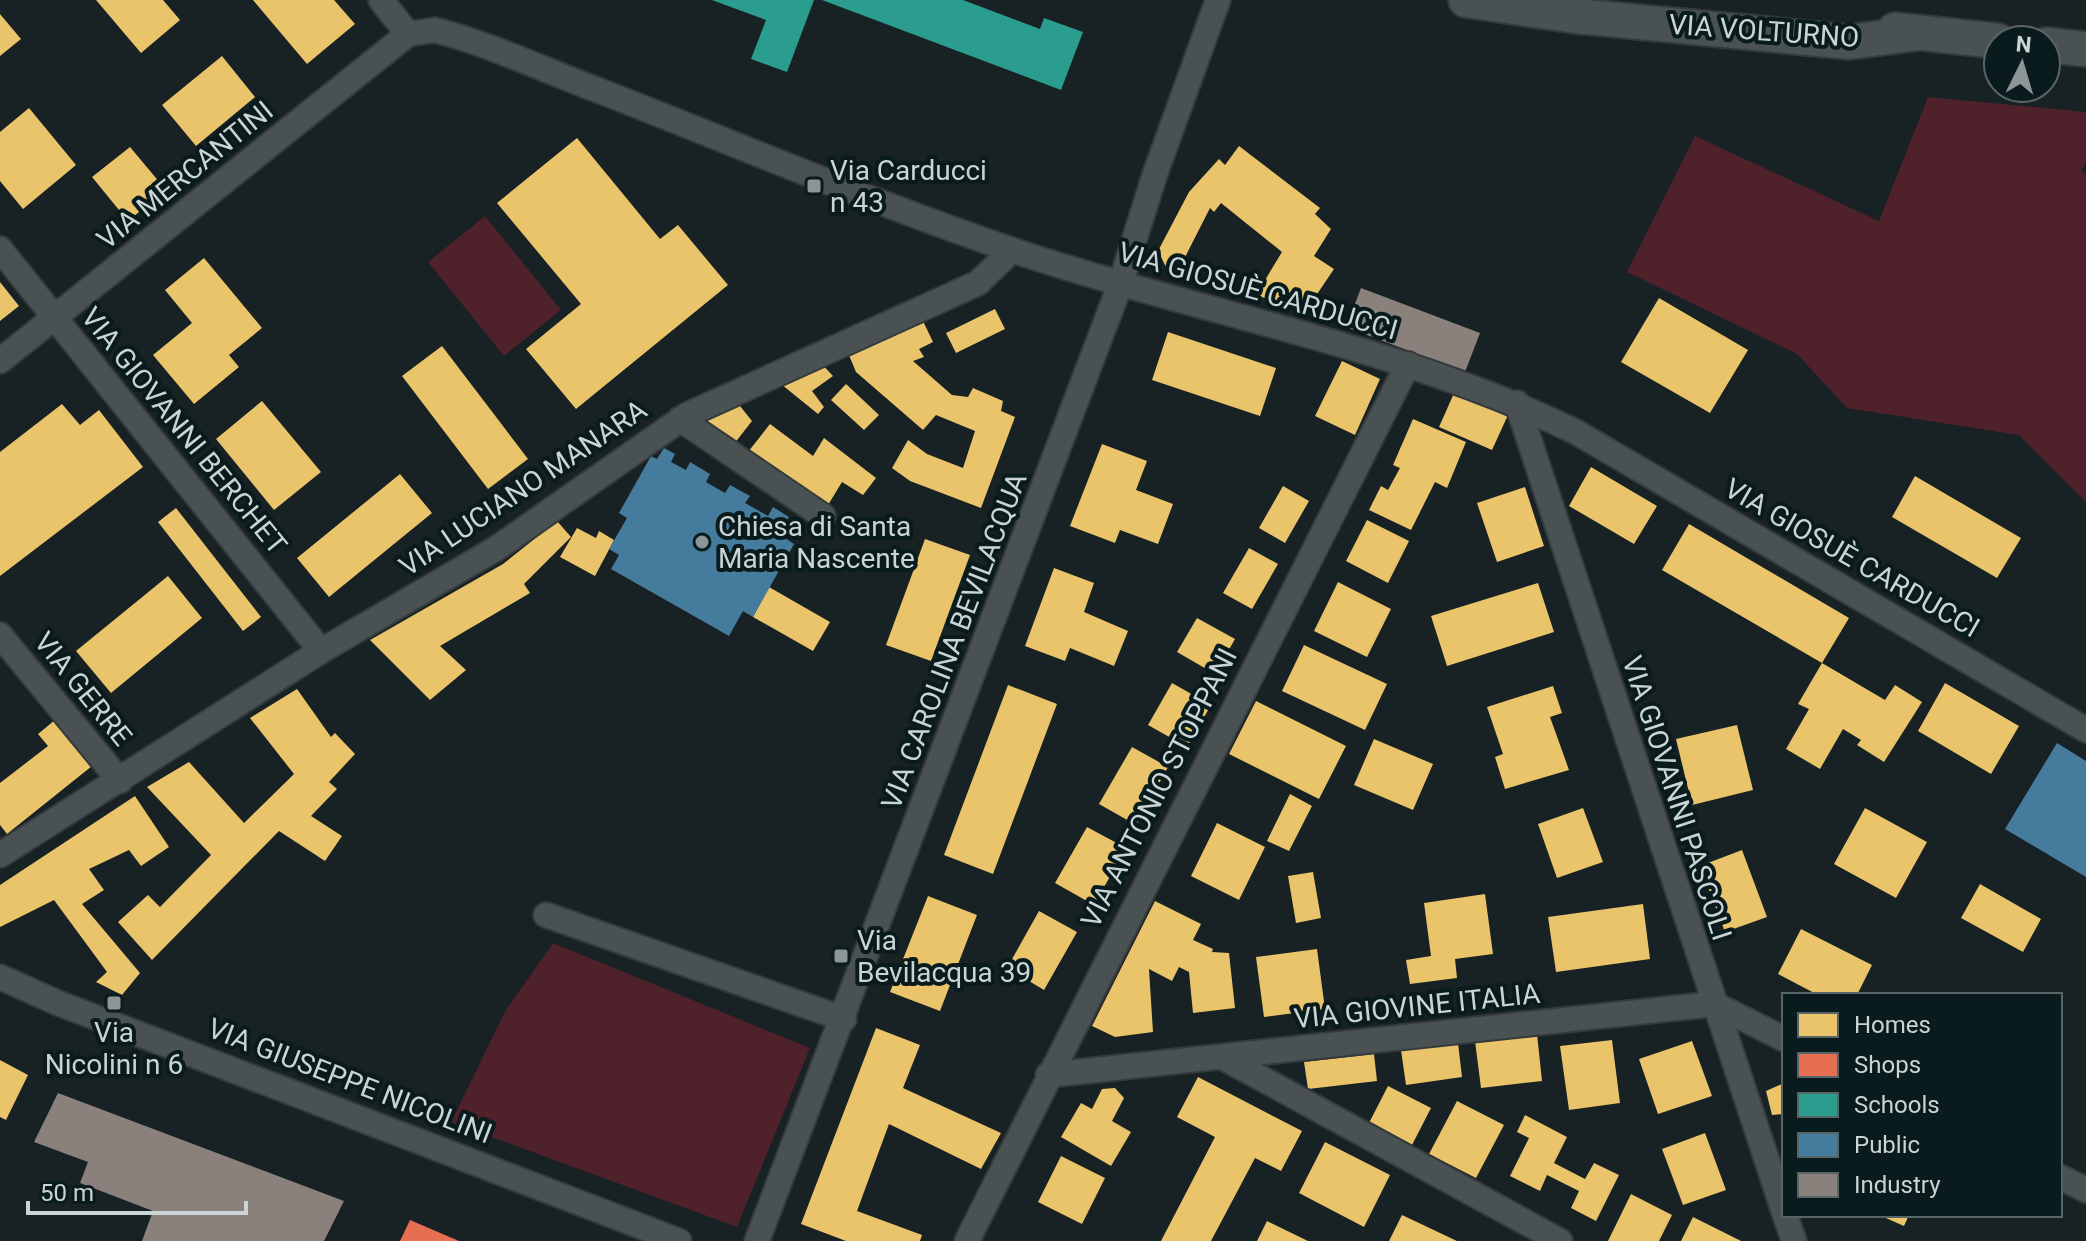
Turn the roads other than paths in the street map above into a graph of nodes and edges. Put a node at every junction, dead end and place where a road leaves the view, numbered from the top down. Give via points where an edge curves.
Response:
1 (381, 0) edge
2 (1218, 0) edge
3 (1466, 0) edge
4 (1637, 0) edge
5 (1919, 33) junction
6 (408, 34) junction
7 (1982, 39) edge
8 (2062, 47) edge
9 (2086, 49) edge
10 (0, 249) edge
11 (1012, 250) junction
12 (1120, 285) junction
13 (55, 318) junction
14 (0, 361) edge
15 (1408, 364) junction
16 (1517, 403) junction
17 (680, 419) junction
18 (823, 516) dead end
19 (0, 635) edge
20 (321, 651) junction
21 (2086, 730) edge
22 (120, 781) junction
23 (0, 855) edge
24 (546, 915) dead end
25 (0, 977) edge
26 (1714, 1004) junction
27 (844, 1019) junction
28 (1782, 1038) edge
29 (1224, 1058) junction
30 (1048, 1075) junction
31 (2062, 1178) edge
32 (2086, 1190) edge
33 (1782, 1204) edge
34 (1786, 1217) edge
35 (679, 1241) edge
36 (757, 1241) edge
37 (967, 1241) edge
38 (1560, 1241) edge
39 (1794, 1241) edge

1 - 6 street
2 - 12 street, VIA CAROLINA BEVILACQUA
3 - 5 street, VIA VOLTURNO via 1849,42
4 - 5 street, VIA VOLTURNO
5 - 7 street, VIA VOLTURNO
6 - 11 street, VIA GIOSUÈ CARDUCCI via 448,33
6 - 13 street, VIA MERCANTINI
8 - 9 street
10 - 13 street, VIA GIOVANNI BERCHET
11 - 12 street, VIA GIOSUÈ CARDUCCI
11 - 17 street, VIA LUCIANO MANARA via 978,283
12 - 15 street, VIA GIOSUÈ CARDUCCI
12 - 27 street, VIA CAROLINA BEVILACQUA
13 - 14 street, VIA MERCANTINI
13 - 20 street, VIA GIOVANNI BERCHET
15 - 16 street, VIA GIOSUÈ CARDUCCI
15 - 30 street, VIA ANTONIO STOPPANI
16 - 21 street, VIA GIOSUÈ CARDUCCI via 1576,432
16 - 26 street, VIA GIOVANNI PASCOLI
17 - 18 street
17 - 20 street, VIA LUCIANO MANARA via 497,548
19 - 22 street, VIA GERRE
20 - 22 street, VIA LUCIANO MANARA
22 - 23 street, VIA LUCIANO MANARA
24 - 27 street
25 - 35 street, VIA GIUSEPPE NICOLINI
26 - 28 street
26 - 29 street, VIA GIOVINE ITALIA
26 - 33 street, VIA GIOVANNI PASCOLI
27 - 36 street, VIA CAROLINA BEVILACQUA
29 - 30 street, VIA GIOVINE ITALIA
29 - 38 street
30 - 37 street, VIA ANTONIO STOPPANI
31 - 32 street
34 - 39 street, VIA GIOVANNI PASCOLI

